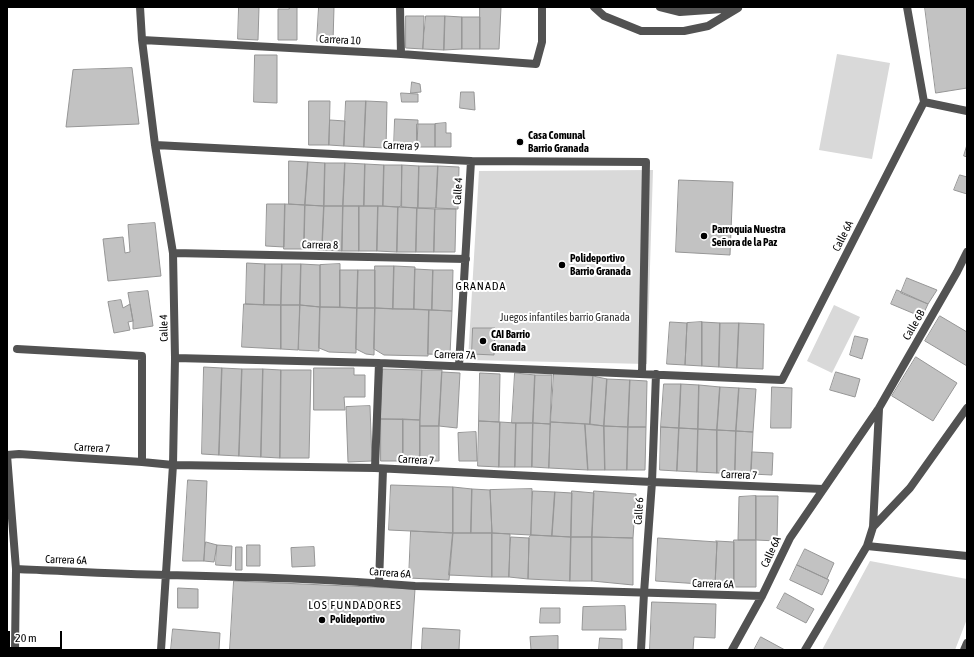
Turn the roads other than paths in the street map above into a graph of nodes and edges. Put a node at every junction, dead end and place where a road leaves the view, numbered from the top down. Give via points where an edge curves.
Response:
1 (140, 7) edge
2 (400, 7) edge
3 (542, 7) edge
4 (594, 7) edge
5 (660, 7) edge
6 (907, 7) edge
7 (740, 8) edge
8 (142, 40) junction
9 (401, 54) junction
10 (924, 102) junction
11 (967, 111) edge
12 (155, 145) junction
13 (471, 161) junction
14 (967, 252) edge
15 (173, 254) junction
16 (466, 259) junction
17 (17, 349) dead end
18 (175, 358) junction
19 (379, 363) junction
20 (459, 366) junction
21 (642, 374) junction
22 (656, 374) junction
23 (782, 380) joint
24 (879, 408) junction
25 (967, 408) edge
26 (7, 455) edge
27 (142, 462) junction
28 (173, 465) junction
29 (379, 469) junction
30 (652, 482) junction
31 (823, 489) junction
32 (873, 527) junction
33 (867, 546) junction
34 (967, 556) edge
35 (16, 569) junction
36 (166, 575) junction
37 (379, 583) junction
38 (644, 593) junction
39 (762, 596) junction
40 (967, 643) edge
41 (15, 650) edge
42 (161, 650) edge
43 (641, 650) edge
44 (732, 650) edge
45 (805, 650) edge
46 (964, 650) edge

1 - 8 street, Calle 4
2 - 9 street
3 - 9 street, Carrera 10 via 542,42 536,64
4 - 7 street via 604,16 641,31 684,31 708,26
5 - 7 street via 680,12
6 - 10 street
8 - 9 street, Carrera 10
8 - 12 street, Calle 4
10 - 11 street
10 - 23 street, Calle 6A
12 - 13 street, Carrera 9
12 - 15 street, Calle 4
13 - 16 street, Calle 4
13 - 21 street, Carrera 9 via 646,162
14 - 24 street, Calle 6B
15 - 16 street, Carrera 8
15 - 18 street, Calle 4
16 - 20 street, Calle 4
17 - 27 street via 142,356
18 - 19 street, Carrera 7A
18 - 28 street, Calle 4
19 - 20 street, Carrera 7A
19 - 29 street
20 - 21 street, Carrera 7A
21 - 22 street, Carrera 7A
22 - 23 street, Carrera 7A
22 - 30 street, Calle 6
24 - 31 street, Calle 6A
24 - 32 street
25 - 32 street via 910,488
26 - 27 street, Carrera 7
26 - 35 street
27 - 28 street, Carrera 7
28 - 29 street, Carrera 7
28 - 36 street, Calle 4
29 - 30 street, Carrera 7
29 - 37 street
30 - 31 street, Carrera 7
30 - 38 street, Calle 6
31 - 39 street, Calle 6A via 790,538
32 - 33 street
33 - 34 street
33 - 45 street
35 - 36 street, Carrera 6A
35 - 41 street
36 - 37 street, Carrera 6A
36 - 42 street, Calle 4
37 - 38 street, Carrera 6A
38 - 39 street, Carrera 6A
38 - 43 street, Calle 6
39 - 44 street, Calle 6A
40 - 46 street

